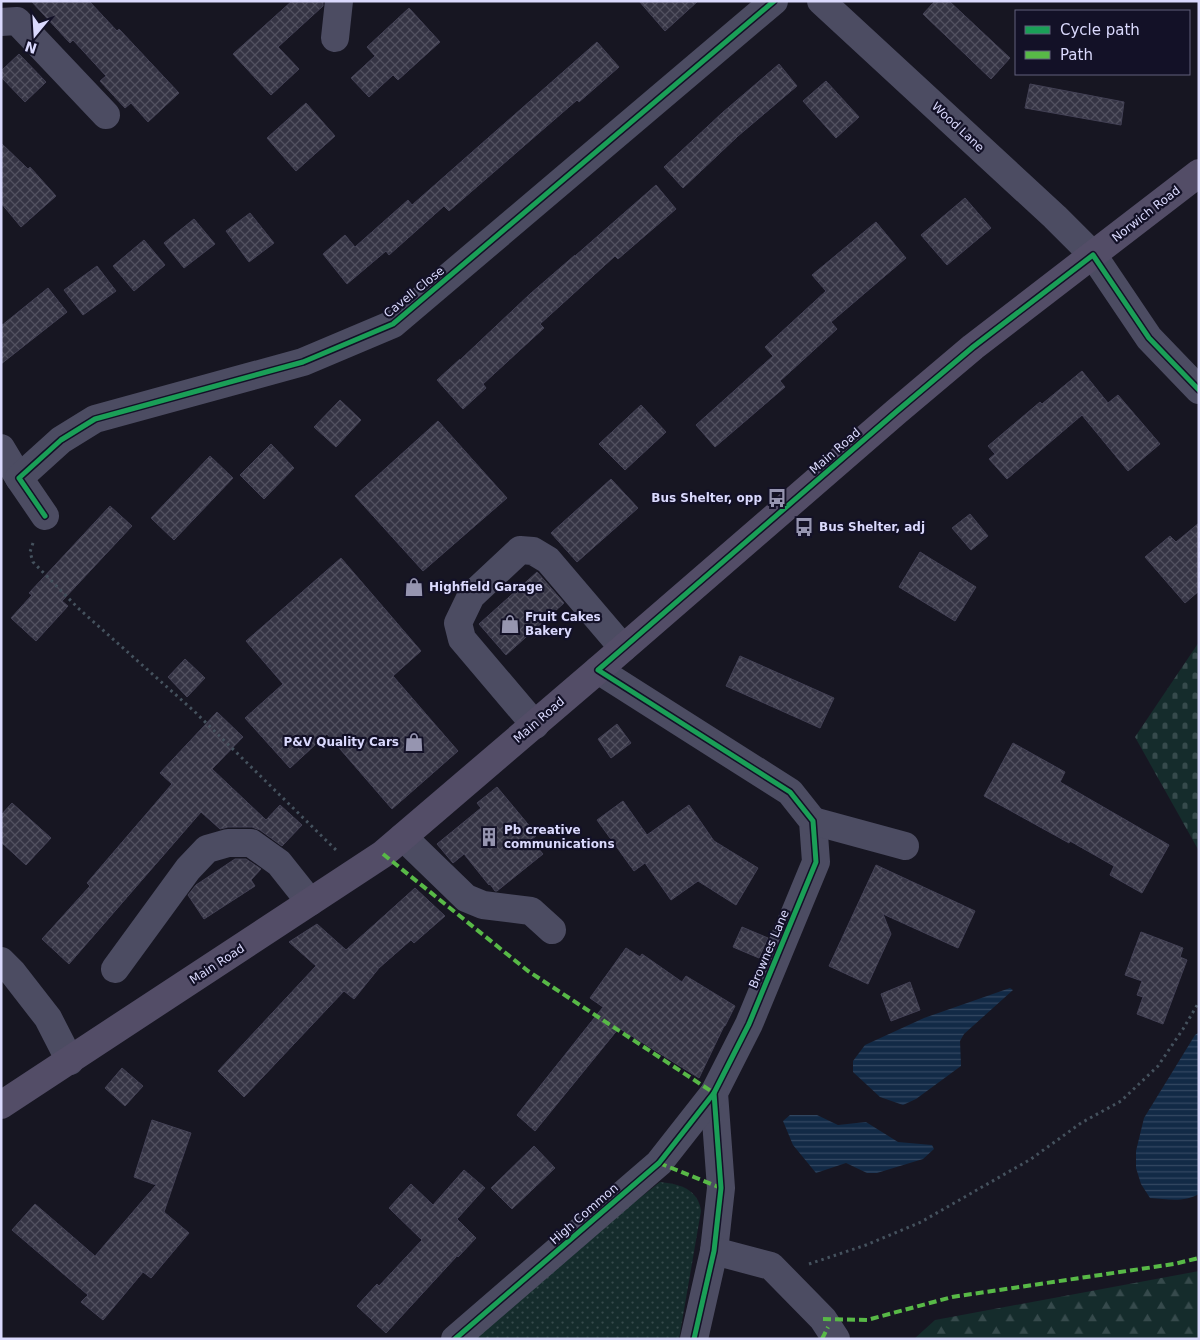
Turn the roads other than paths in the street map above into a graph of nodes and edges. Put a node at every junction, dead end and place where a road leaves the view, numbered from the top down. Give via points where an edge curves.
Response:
1 (339, 1) edge
2 (774, 1) edge
3 (821, 1) edge
4 (1, 22) edge
5 (335, 38) dead end
6 (106, 115) dead end
7 (1199, 173) edge
8 (1092, 255) junction
9 (1199, 390) edge
10 (1, 448) edge
11 (19, 478) junction
12 (45, 516) dead end
13 (624, 648) junction
14 (598, 670) junction
15 (535, 724) junction
16 (813, 821) junction
17 (403, 838) junction
18 (905, 846) dead end
19 (310, 902) junction
20 (552, 930) dead end
21 (1, 961) edge
22 (115, 969) dead end
23 (70, 1061) junction
24 (714, 1093) junction
25 (1, 1105) edge
26 (714, 1251) junction
27 (830, 1329) edge
28 (455, 1339) edge
29 (694, 1339) edge

1 - 5 street
2 - 11 street, Cavell Close via 392,324 303,362 94,419 61,440
3 - 8 street, Wood Lane
4 - 6 street via 17,21
7 - 8 main road, Norwich Road
8 - 9 street, Wood Lane via 1150,338
8 - 13 main road, Main Road via 917,394
10 - 11 street
11 - 12 street
13 - 14 main road, Main Road
13 - 15 street via 548,560 533,551 520,550 471,596 458,623 462,639
14 - 15 main road, Main Road
14 - 16 street via 790,792
15 - 17 main road, Main Road
16 - 18 street
16 - 24 street, Brownes Lane via 816,862 749,1024
17 - 19 main road, Main Road
17 - 20 street via 466,898 483,905 531,910
19 - 22 street via 279,863 251,843 228,843 207,849 188,869
19 - 23 main road, Main Road
21 - 23 street via 48,1018
23 - 25 main road, Main Road
24 - 26 street via 721,1188
24 - 28 street, High Common via 659,1163
26 - 27 street via 771,1266
26 - 29 street

